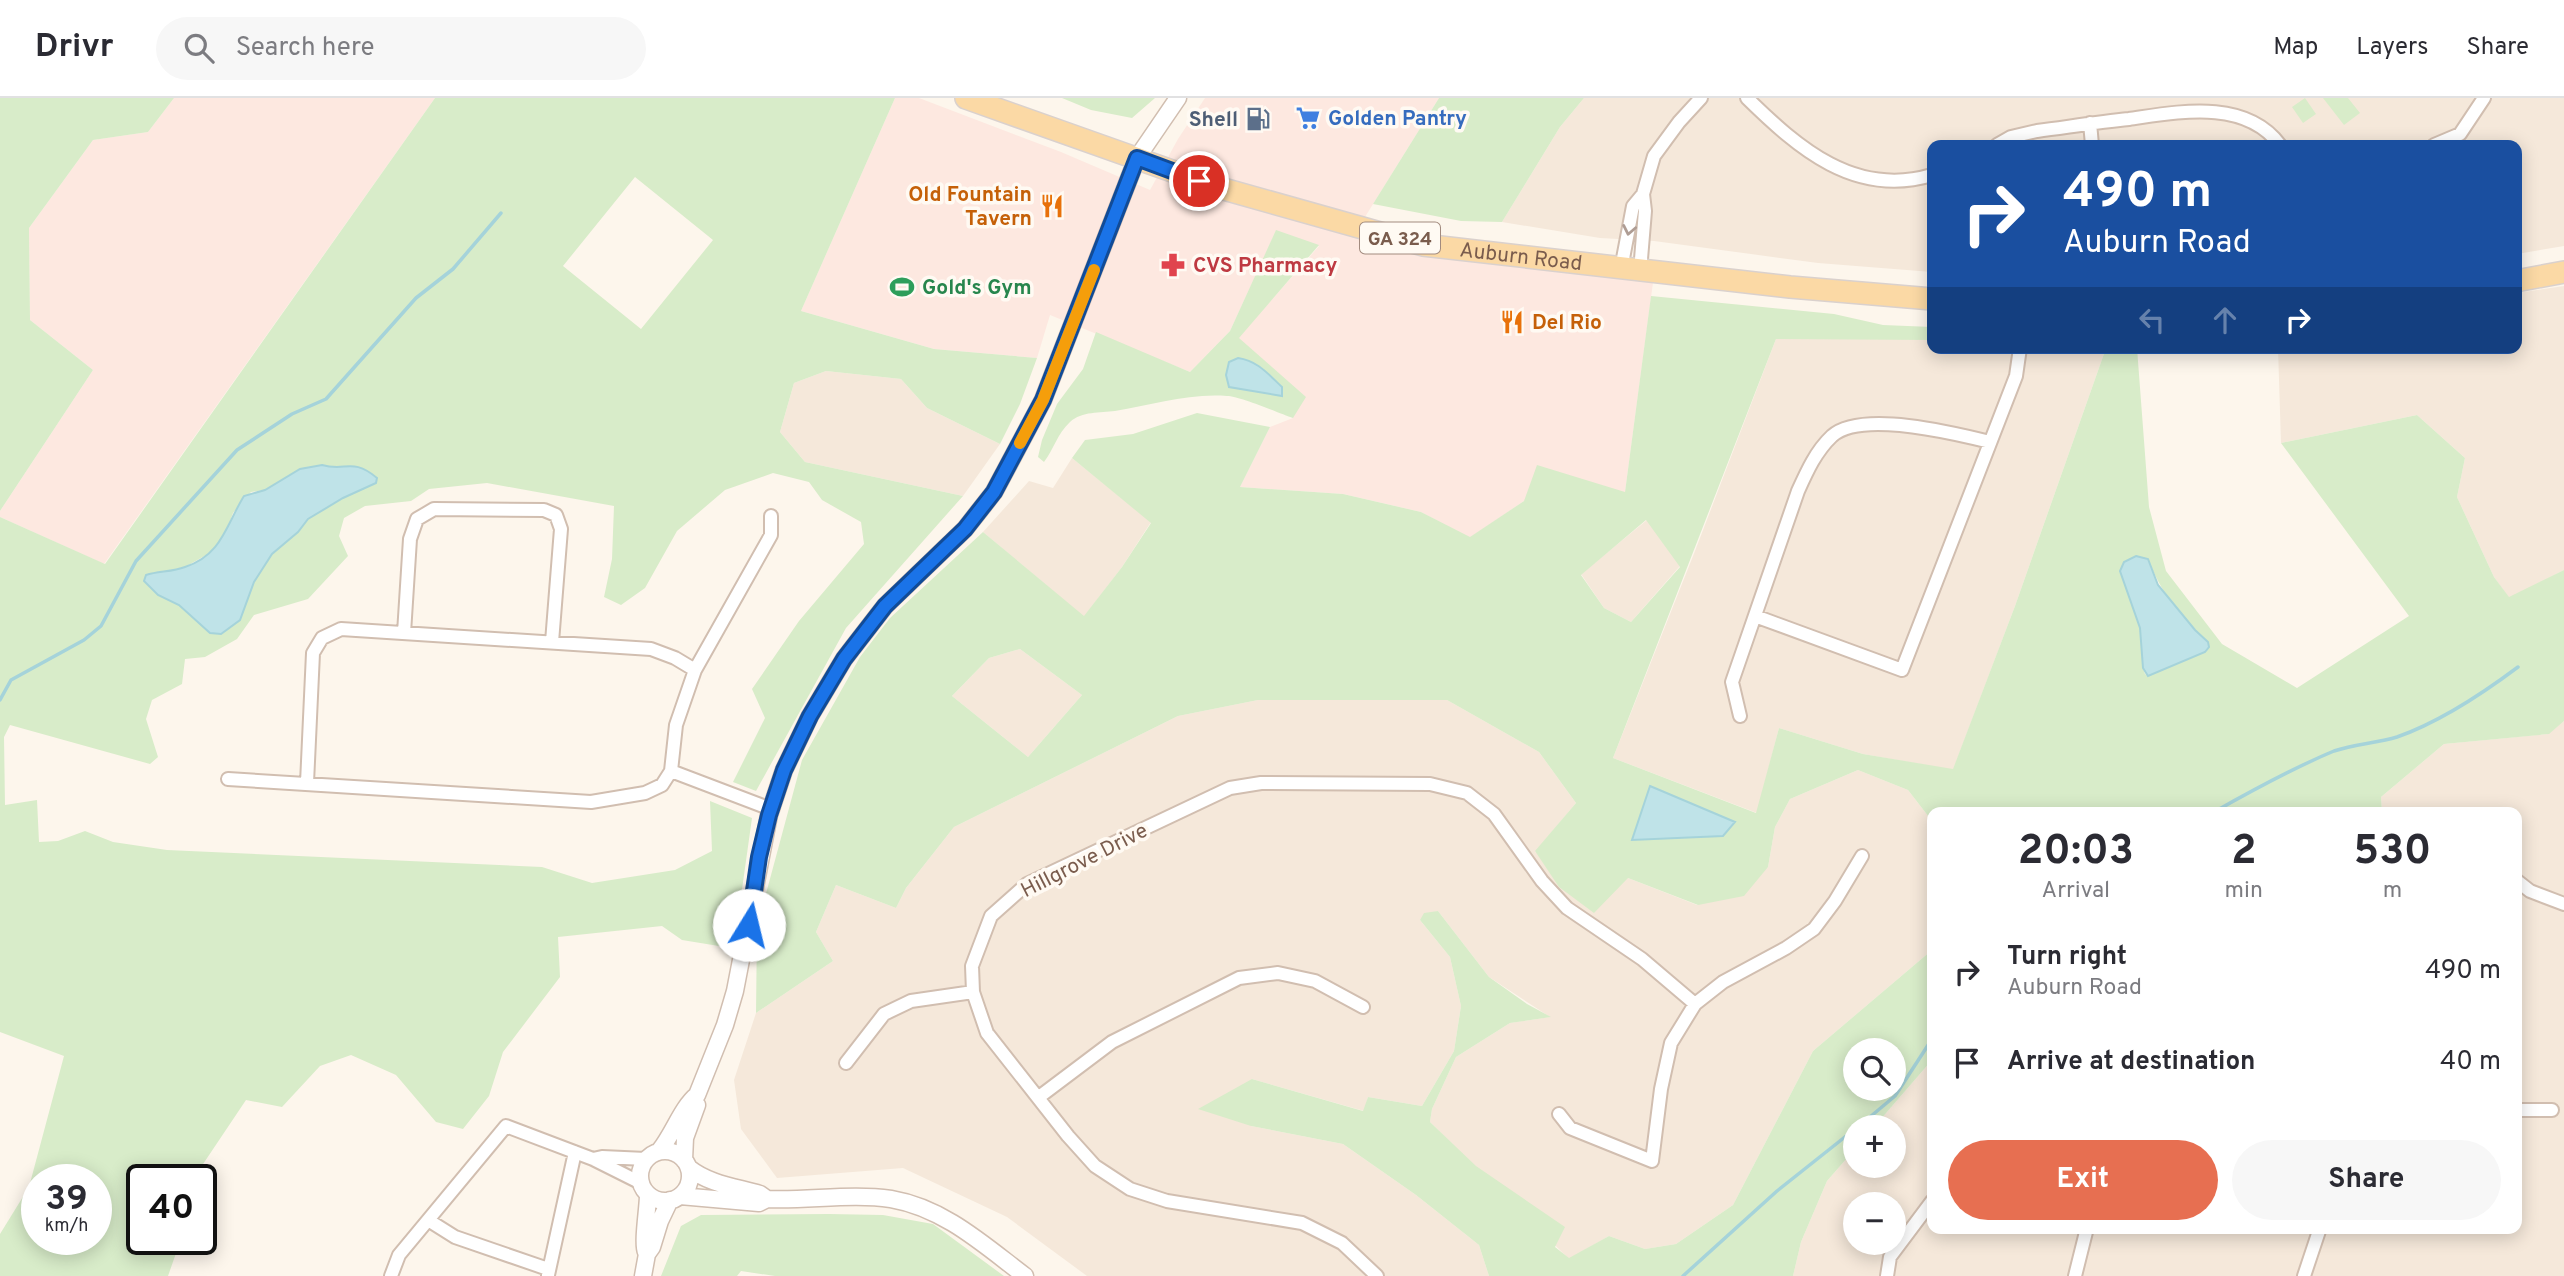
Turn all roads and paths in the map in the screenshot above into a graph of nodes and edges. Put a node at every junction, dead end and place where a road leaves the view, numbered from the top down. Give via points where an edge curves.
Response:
1 (966, 98) edge
2 (1178, 98) edge
3 (1701, 98) edge
4 (1747, 98) edge
5 (2484, 98) edge
6 (2090, 124) junction
7 (2006, 140) edge
8 (2092, 140) edge
9 (2275, 140) edge
10 (2446, 140) edge
11 (1137, 158) junction
12 (1927, 176) edge
13 (1643, 194) junction
14 (1631, 270) junction
15 (2564, 272) edge
16 (2522, 280) edge
17 (1927, 299) edge
18 (2019, 354) edge
19 (1990, 442) junction
20 (771, 516) dead end
21 (1755, 617) junction
22 (404, 633) junction
23 (552, 642) junction
24 (695, 670) junction
25 (1740, 716) dead end
26 (671, 771) junction
27 (228, 779) dead end
28 (307, 783) junction
29 (771, 808) junction
30 (1862, 856) dead end
31 (2522, 885) edge
32 (2564, 904) edge
33 (973, 992) junction
34 (1696, 1004) junction
35 (1363, 1007) dead end
36 (846, 1063) dead end
37 (697, 1095) junction
38 (1039, 1097) junction
39 (2522, 1110) edge
40 (2552, 1110) dead end
41 (1559, 1114) dead end
42 (660, 1150) junction
43 (575, 1152) junction
44 (593, 1159) junction
45 (646, 1159) junction
46 (687, 1164) junction
47 (644, 1189) junction
48 (675, 1198) junction
49 (767, 1199) junction
50 (1927, 1207) edge
51 (428, 1220) junction
52 (2086, 1234) edge
53 (2318, 1234) edge
54 (647, 1254) junction
55 (548, 1272) edge
56 (391, 1276) edge
57 (642, 1276) edge
58 (1025, 1276) edge
59 (1377, 1276) edge
60 (1887, 1276) edge
61 (2076, 1276) edge
62 (2304, 1276) edge

1 - 11 main road, Auburn Road / GA 324
2 - 11 street
3 - 13 street via 1654,156
4 - 12 street via 1821,161 1850,174 1883,181
5 - 10 street via 2460,134
6 - 7 street
6 - 8 street
6 - 9 street via 2203,110 2255,122
11 - 14 main road, Auburn Road / GA 324 via 1220,188 1423,244
11 - 29 street via 1043,400 994,492 965,529 885,606 844,659 810,716
13 - 14 street via 1645,211
13 -> 14 street via 1633,206
14 - 17 main road, Auburn Road / GA 324
15 - 16 main road
18 - 19 street via 2016,376
19 - 21 street via 1944,431 1875,424 1850,426 1833,435 1811,463 1798,491
19 - 21 street via 1902,670
20 - 24 street via 771,535
21 - 25 street via 1732,682
22 - 23 street
22 - 23 street via 410,539 417,519 433,509 544,510 556,516 561,529
22 - 28 street via 341,629 322,638 313,653
23 - 24 street via 651,649
24 - 26 street via 676,724
26 - 28 street via 662,785 645,793 592,802
26 - 29 street
27 - 28 street
29 - 37 street via 735,991
30 - 34 street via 1814,929 1723,982
31 - 32 street
33 - 34 street, Hillgrove Drive via 972,966 991,916 1027,884 1230,788 1261,783 1430,784 1467,793 1494,814 1567,908 1642,959
33 - 36 street via 912,1001 884,1014
33 - 38 street, Hillgrove Drive via 987,1033
34 - 41 street via 1671,1043 1652,1161 1570,1128
35 - 38 street via 1315,981 1278,973 1239,978 1112,1042
37 - 42 street
37 - 46 street via 685,1139
38 - 59 street, Hillgrove Drive via 1095,1166 1130,1189 1167,1201 1302,1223 1342,1243
39 - 40 street
42 - 45 street
42 - 46 street via 674,1152
43 - 44 street
43 - 51 street via 506,1126
43 - 55 street
44 - 45 street
44 - 47 street
45 - 47 street via 641,1168
46 - 48 street via 689,1184
46 - 49 street via 710,1181
47 - 48 street via 662,1201
47 - 54 street via 648,1218 643,1246
48 - 49 street via 759,1203
48 - 54 street
49 - 58 street via 891,1199 929,1210 963,1229
50 - 60 street via 1890,1257
51 - 55 street via 455,1237
51 - 56 street via 399,1255
52 - 61 street
53 - 62 street
54 - 57 street

